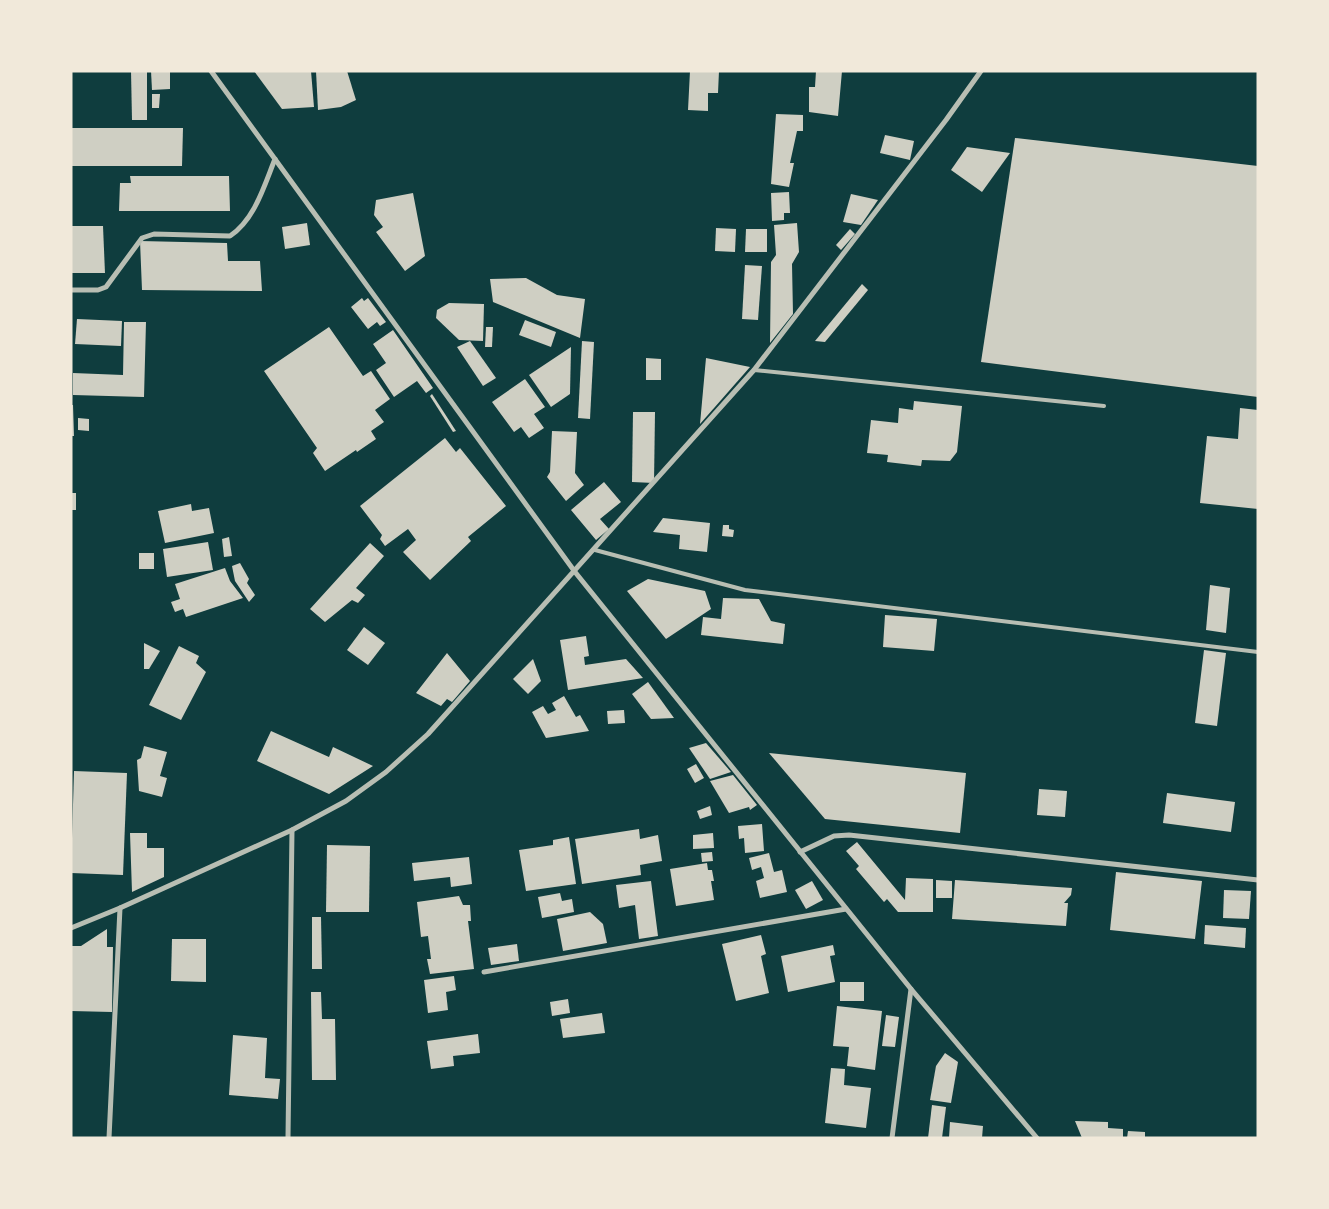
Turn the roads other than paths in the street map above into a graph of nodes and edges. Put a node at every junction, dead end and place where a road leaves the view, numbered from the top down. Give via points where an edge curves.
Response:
1 (210, 71) edge
2 (981, 71) edge
3 (274, 159) junction
4 (71, 290) edge
5 (754, 370) junction
6 (1104, 406) dead end
7 (595, 550) junction
8 (575, 572) junction
9 (1258, 652) edge
10 (292, 830) junction
11 (800, 852) junction
12 (1258, 880) edge
13 (120, 908) junction
14 (846, 909) junction
15 (71, 928) edge
16 (484, 972) dead end
17 (911, 989) junction
18 (109, 1138) edge
19 (288, 1138) edge
20 (892, 1138) edge
21 (1037, 1138) edge

1 - 3 street
2 - 5 street
3 - 4 street via 255,206 239,230 230,236 154,234 142,238 106,287
3 - 8 street
5 - 6 lane
5 - 7 street
7 - 8 street
7 - 9 lane via 745,590
8 - 10 street via 428,734 386,772 346,800
8 - 11 street
10 - 13 street
10 - 19 street
11 - 12 street via 834,836 849,835
11 - 14 street
13 - 15 street
13 - 18 street
14 - 16 street
14 - 17 street
17 - 20 street
17 - 21 street

